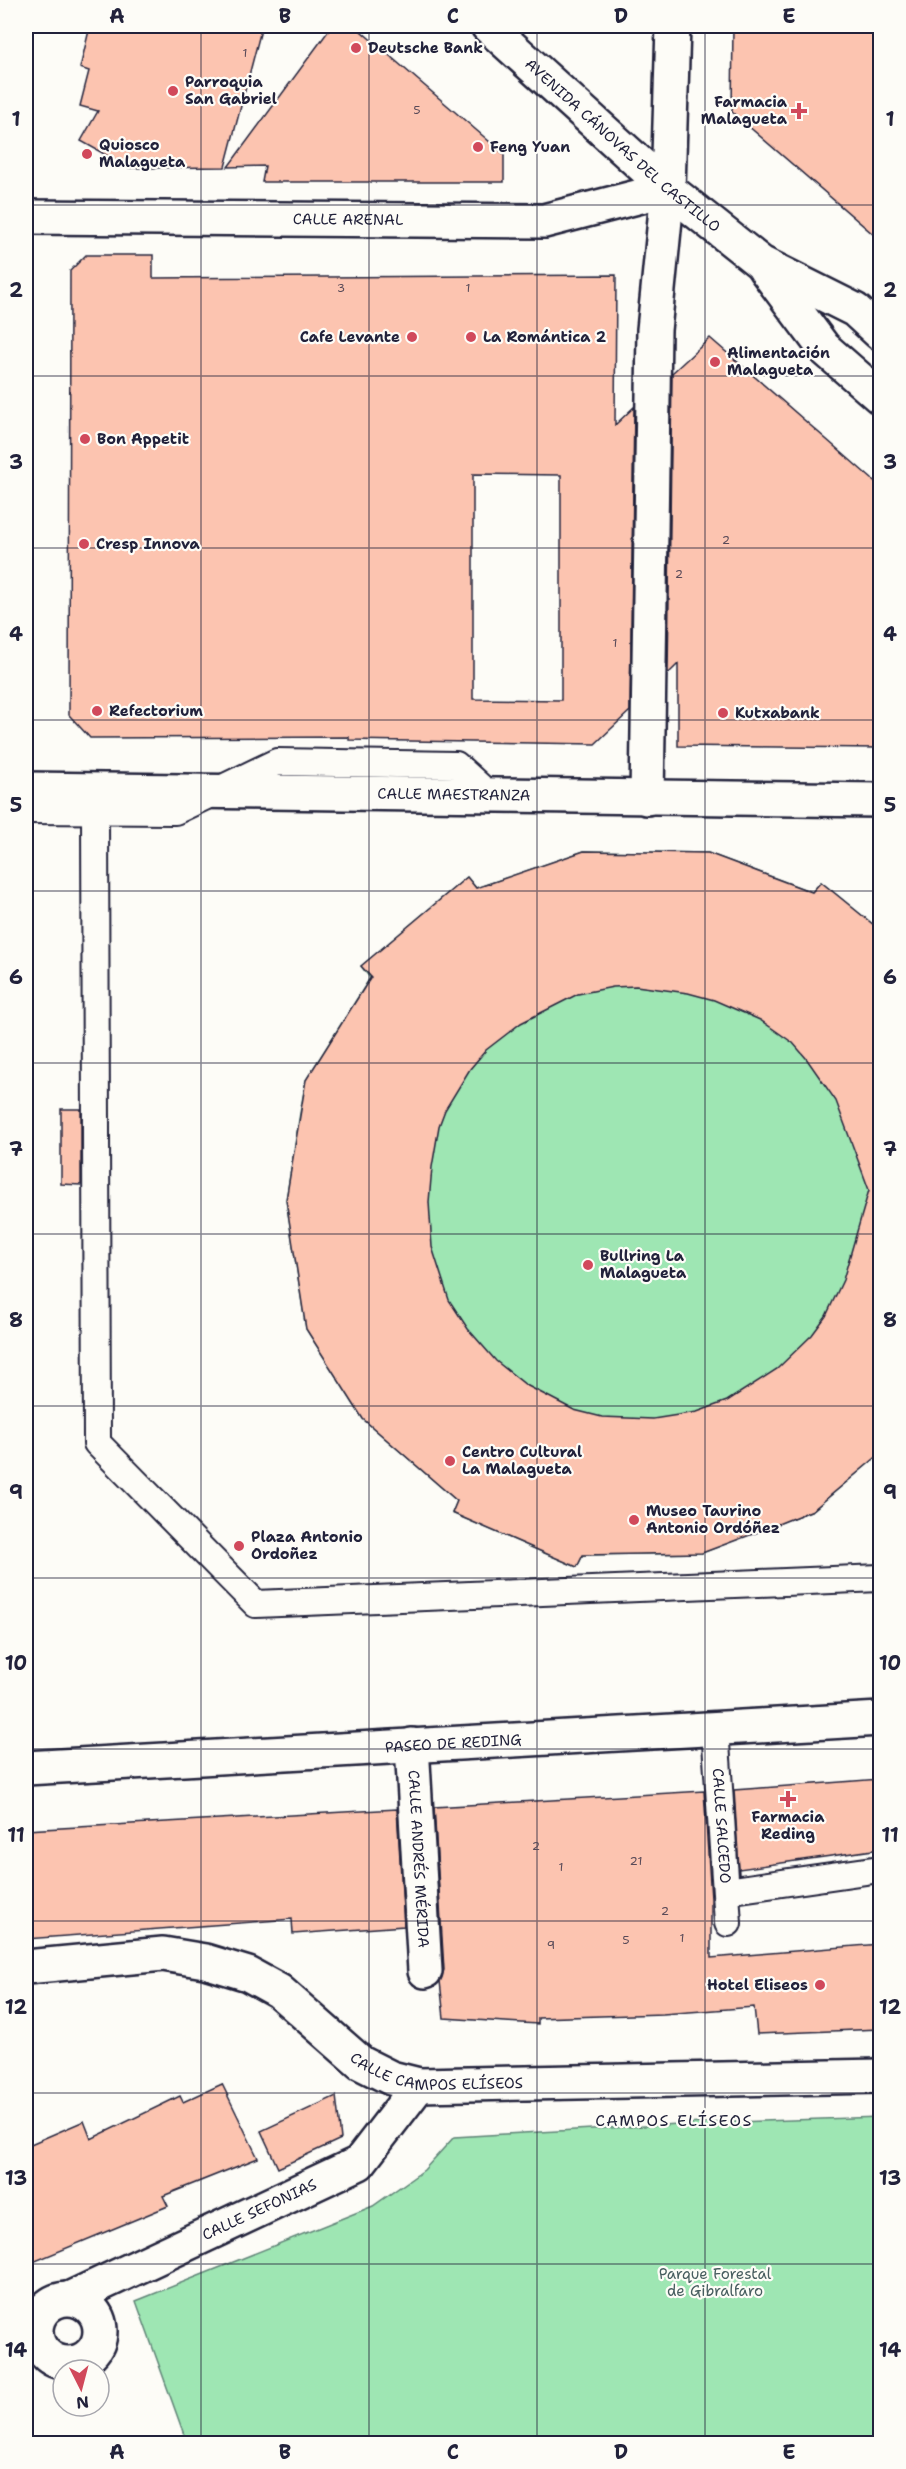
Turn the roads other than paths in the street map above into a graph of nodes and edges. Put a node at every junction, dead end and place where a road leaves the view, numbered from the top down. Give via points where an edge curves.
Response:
1 (488, 26) edge
2 (673, 26) edge
3 (668, 189) junction
4 (26, 217) edge
5 (761, 263) junction
6 (880, 333) edge
7 (880, 397) edge
8 (26, 789) edge
9 (215, 792) junction
10 (647, 798) junction
11 (880, 800) edge
12 (26, 810) edge
13 (94, 810) junction
14 (880, 1578) edge
15 (880, 1719) edge
16 (715, 1728) junction
17 (412, 1745) junction
18 (26, 1767) edge
19 (880, 1869) edge
20 (726, 1891) junction
21 (728, 1923) dead end
22 (26, 1967) edge
23 (425, 1971) dead end
24 (880, 2076) edge
25 (419, 2085) junction
26 (71, 2298) dead end

1 - 3 street, AVENIDA CÁNOVAS DEL CASTILLO
2 - 3 street
3 - 4 street, CALLE ARENAL via 544,221
3 - 5 street, AVENIDA CÁNOVAS DEL CASTILLO
3 - 10 street via 654,330
5 - 6 street, AVENIDA CÁNOVAS DEL CASTILLO via 855,310
5 - 7 street, AVENIDA CÁNOVAS DEL CASTILLO via 824,348
8 - 9 street, CALLE MAESTRANZA
9 - 10 street, CALLE MAESTRANZA
9 - 13 lane via 175,811
10 - 11 street, CALLE MAESTRANZA
12 - 13 lane
13 - 14 lane via 98,1443 256,1604
15 - 16 street, PASEO DE REDING
16 - 17 street, PASEO DE REDING
16 - 20 lane, CALLE SALCEDO
17 - 18 street, PASEO DE REDING
17 - 23 street, CALLE ANDRÉS MÉRIDA
19 - 20 lane
20 - 21 lane, CALLE SALCEDO
22 - 25 street, CALLE CAMPOS ELÍSEOS via 163,1954 205,1961 248,1974 279,1991 361,2063 391,2078
24 - 25 street, CALLE CAMPOS ELÍSEOS
25 - 26 street, CALLE SEFONIAS via 359,2163

